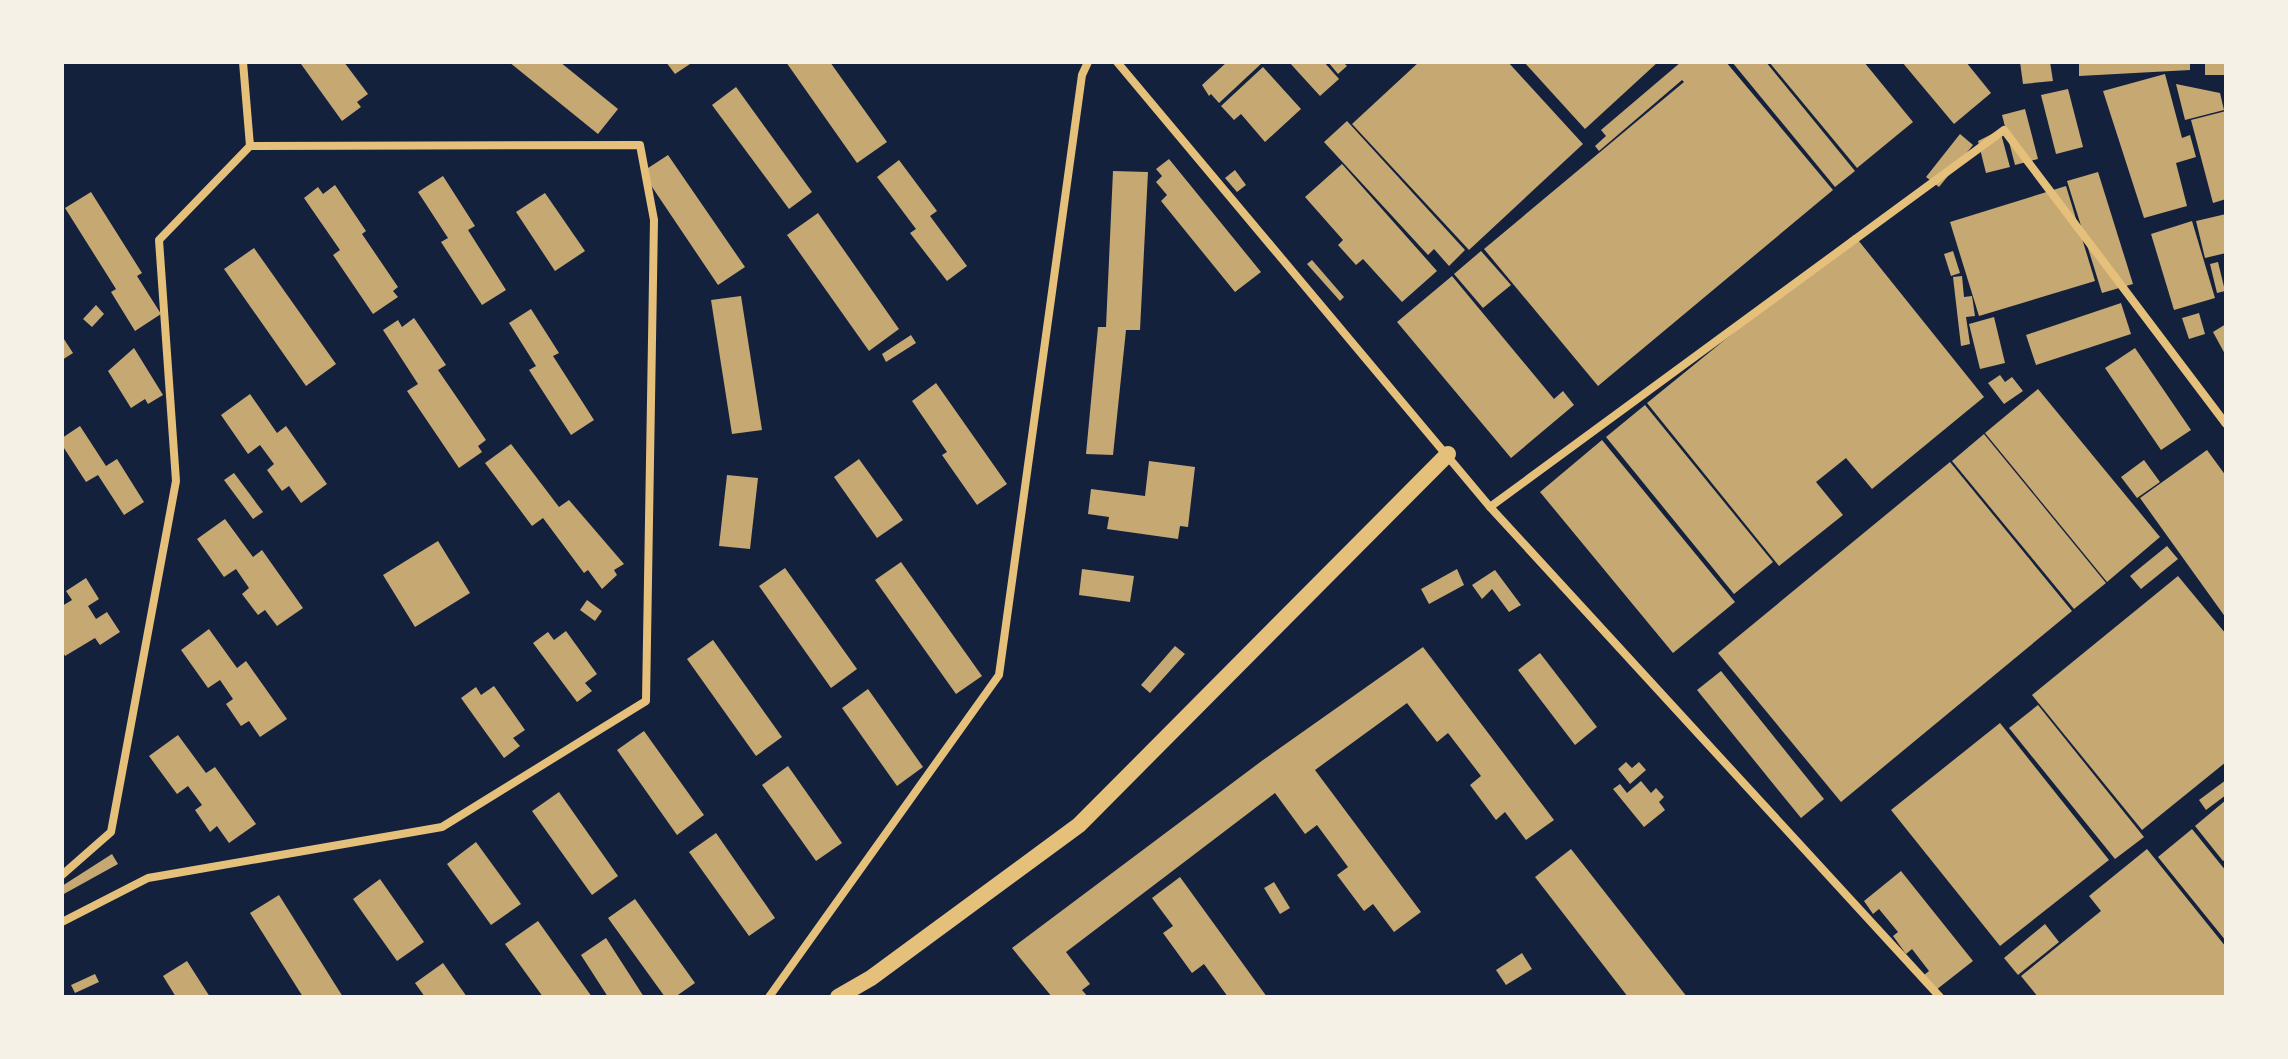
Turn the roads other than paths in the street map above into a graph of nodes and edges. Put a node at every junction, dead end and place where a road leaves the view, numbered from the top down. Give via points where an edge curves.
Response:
1 (243, 62) edge
2 (1088, 62) edge
3 (1117, 62) edge
4 (250, 146) junction
5 (2226, 424) edge
6 (1448, 454) junction
7 (1490, 507) junction
8 (62, 875) edge
9 (62, 922) edge
10 (769, 997) edge
11 (838, 997) edge
12 (1940, 997) edge

1 - 4 street
2 - 10 street via 1082,75 999,675
3 - 6 street
4 - 8 street via 159,240 176,481 111,832
4 - 9 street via 640,145 654,220 646,701 442,827 148,878
5 - 7 street via 2004,130
6 - 7 street
6 - 11 main road via 1079,825
7 - 12 street

